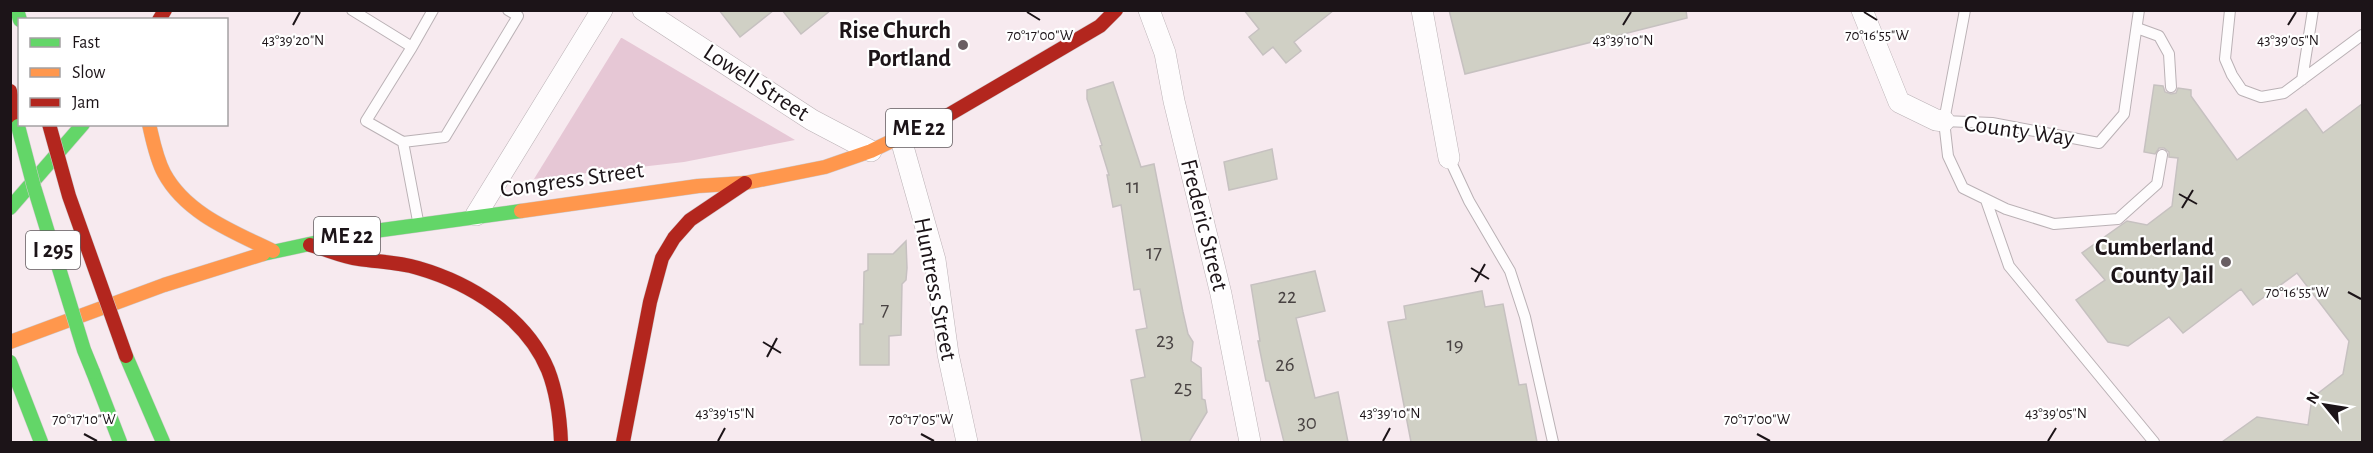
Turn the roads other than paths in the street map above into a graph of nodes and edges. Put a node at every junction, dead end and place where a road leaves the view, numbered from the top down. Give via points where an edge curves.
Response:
1 (352, 10) edge
2 (433, 10) edge
3 (508, 10) edge
4 (602, 10) edge
5 (643, 10) edge
6 (1116, 10) edge
7 (1149, 10) edge
8 (1422, 10) edge
9 (1862, 10) edge
10 (1965, 10) edge
11 (2139, 10) edge
12 (2230, 10) edge
13 (2313, 10) edge
14 (2137, 28) junction
15 (2362, 35) edge
16 (412, 47) junction
17 (2302, 80) junction
18 (2171, 87) dead end
19 (10, 91) edge
20 (1944, 121) junction
21 (50, 126) edge
22 (150, 126) edge
23 (79, 129) edge
24 (900, 136) junction
25 (403, 142) junction
26 (871, 151) junction
27 (2162, 155) dead end
28 (1449, 158) joint
29 (745, 183) junction
30 (1986, 200) junction
31 (10, 208) edge
32 (476, 215) junction
33 (419, 224) junction
34 (310, 245) junction
35 (273, 251) junction
36 (10, 342) edge
37 (10, 362) edge
38 (41, 442) edge
39 (120, 442) edge
40 (163, 442) edge
41 (561, 442) edge
42 (623, 442) edge
43 (967, 442) edge
44 (1250, 442) edge
45 (1553, 442) edge
46 (2154, 442) edge

1 - 16 lane
2 - 16 lane
3 - 25 lane via 518,16 445,137
4 - 32 street
5 - 26 street, Lowell Street via 812,120
6 - 24 main road, Congress Street / ME 22 via 1100,26 950,114
7 - 44 street, Frederic Street via 1165,53 1221,294
8 - 28 street
9 - 20 street, County Way via 1899,102
10 - 20 lane
11 - 14 lane, County Way
12 - 17 lane via 2225,59 2242,90 2261,98 2284,93
13 - 17 lane
14 - 18 lane via 2159,36 2169,54
14 - 20 lane, County Way via 2124,114 2099,143 1992,123
15 - 17 lane
16 - 25 lane via 366,121
19 - 39 main road, I 295, bridge via 40,209 84,350
20 - 30 lane via 1948,156 1963,188
21 - 40 main road, bridge via 69,196 126,356
22 - 35 main road via 152,144 178,196 204,217
23 - 31 main road
24 - 26 main road, Congress Street / ME 22
24 - 43 street, Huntress Street via 935,260 948,354
25 - 33 lane
26 - 29 main road, Congress Street / ME 22 via 825,167
27 - 30 lane via 2157,184 2118,219 2054,224
28 - 45 lane via 1510,271
29 - 32 main road, Congress Street / ME 22
29 - 42 main road via 690,220 663,258 650,302
30 - 46 lane via 2009,266
32 - 33 main road, Congress Street / ME 22
33 - 34 main road, Congress Street / ME 22
34 - 35 main road, Congress Street / ME 22
34 - 41 main road via 357,258 396,262 453,282 490,301 519,327 542,358 556,394
35 - 36 main road, Congress Street / ME 22 via 164,285
37 - 38 main road

